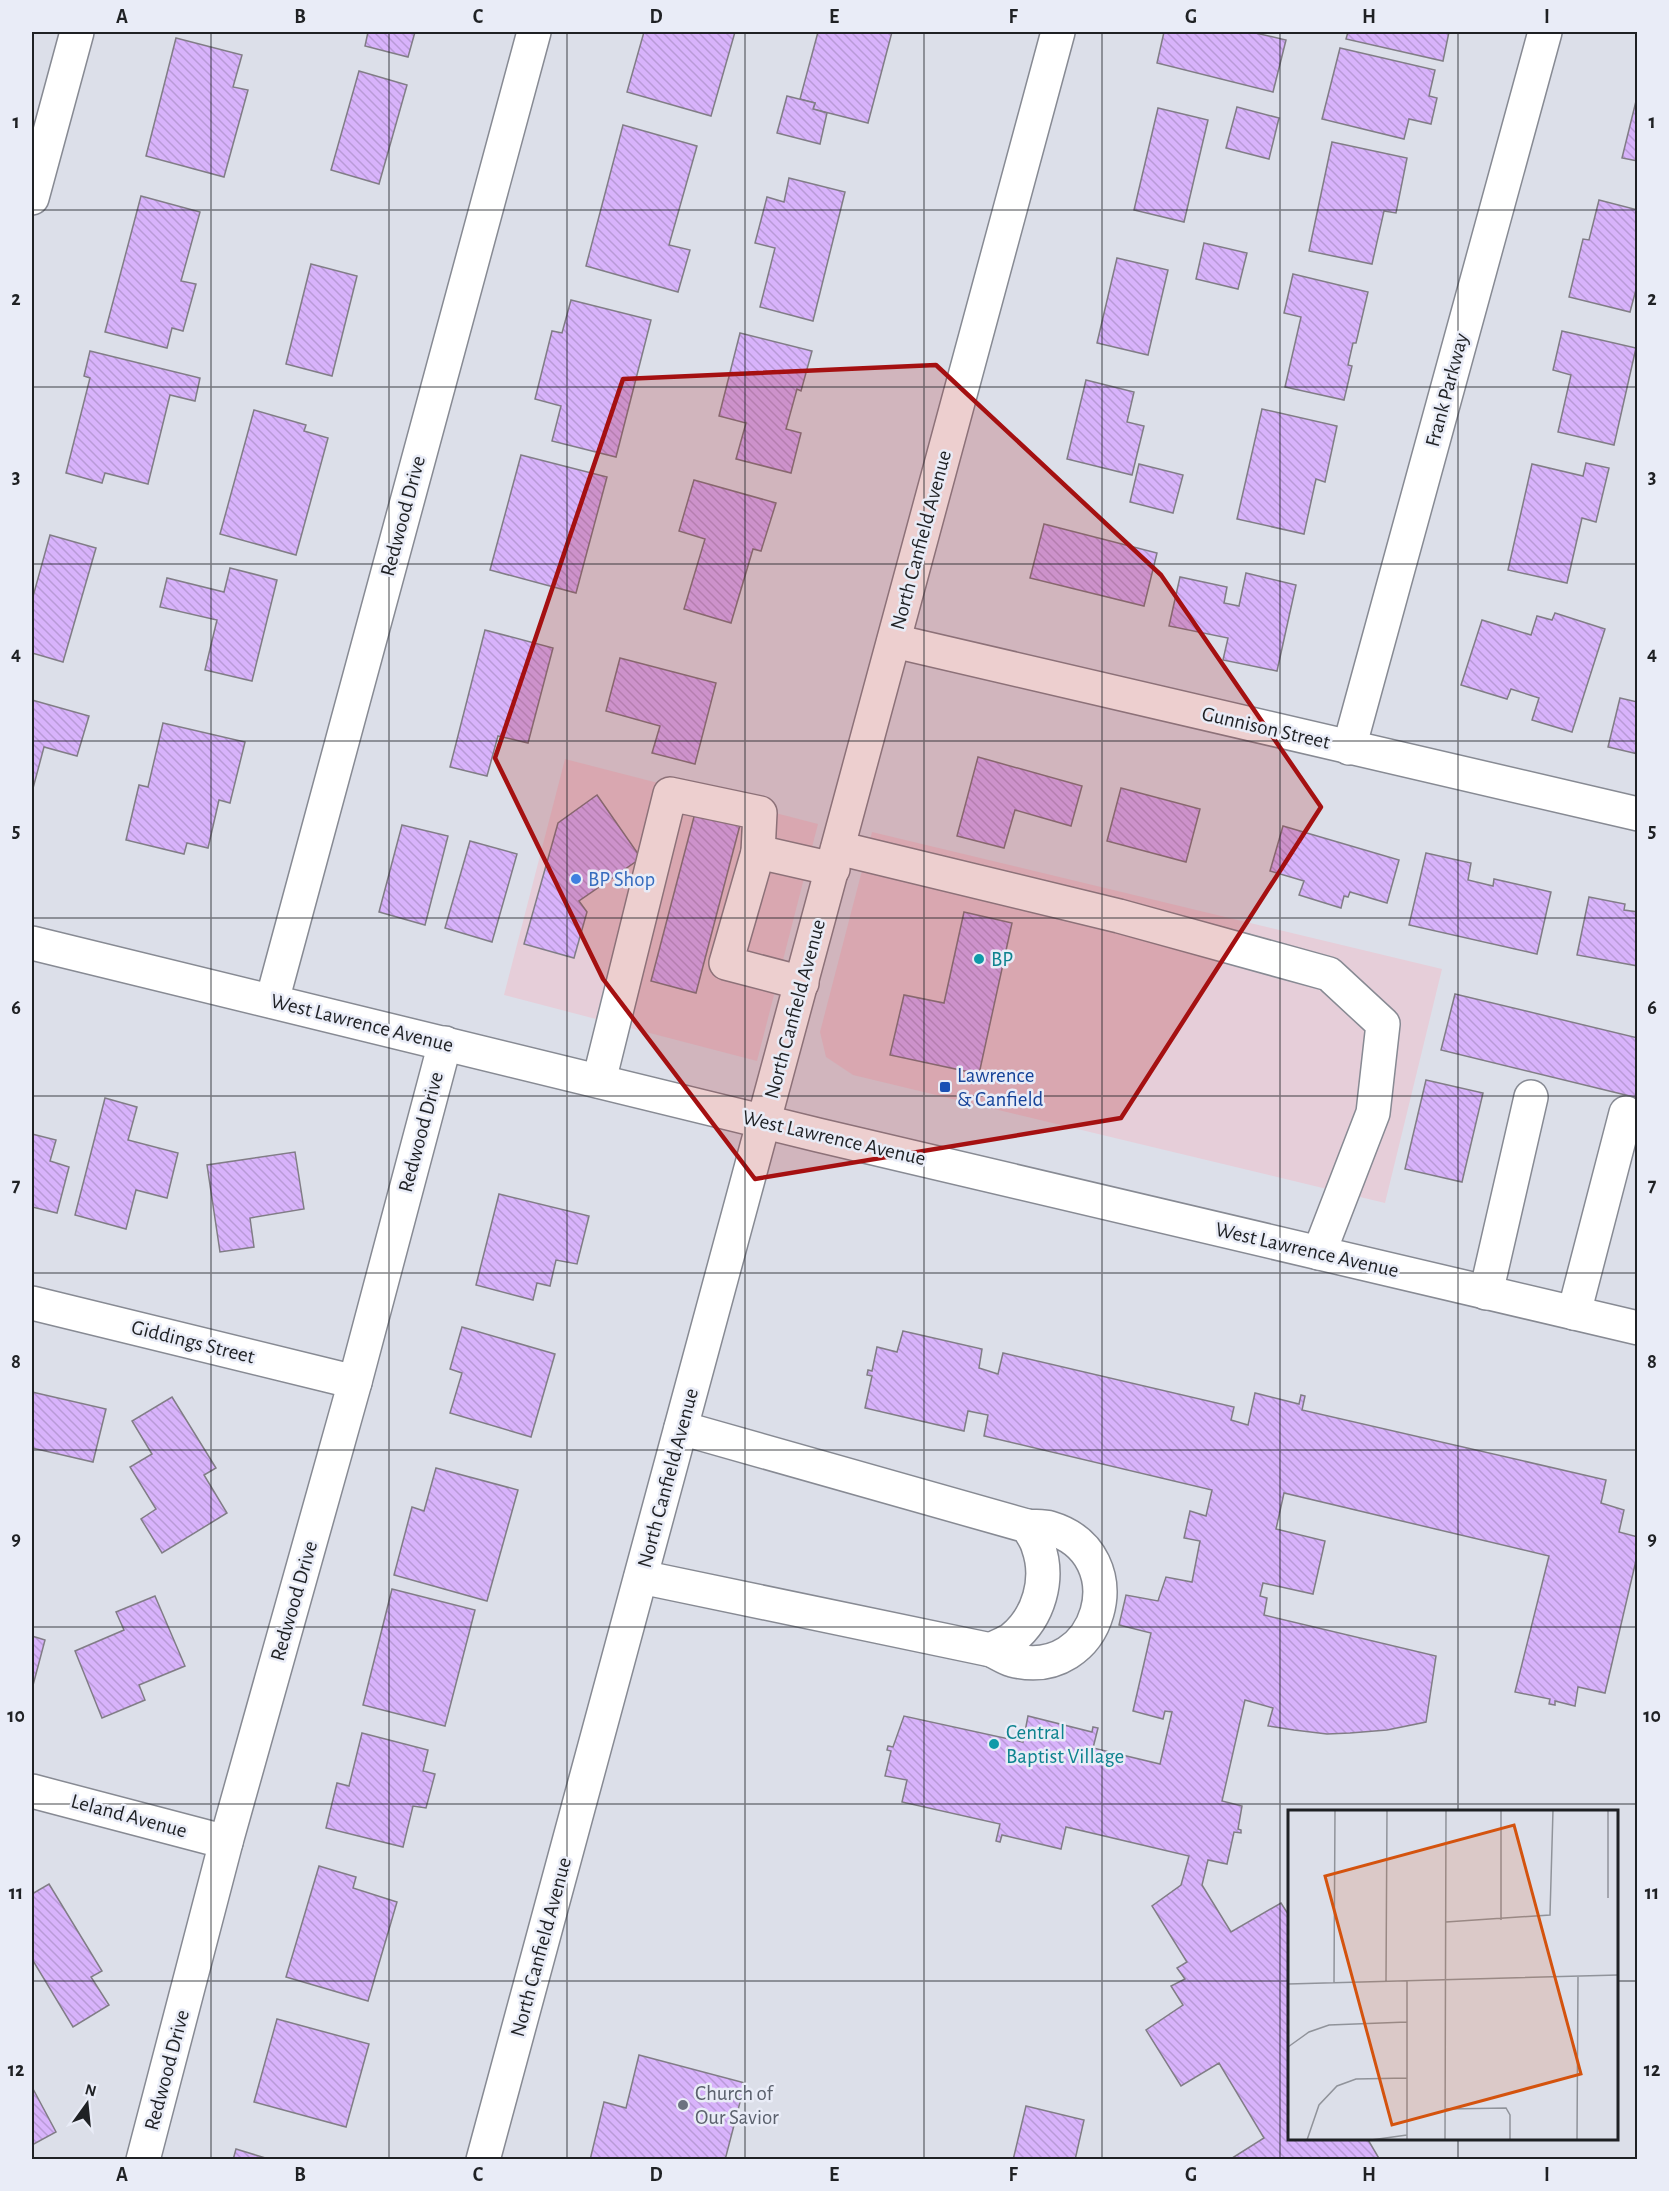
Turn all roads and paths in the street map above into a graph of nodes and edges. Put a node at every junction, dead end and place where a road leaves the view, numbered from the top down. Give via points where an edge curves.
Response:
1 (77, 32) edge
2 (534, 32) edge
3 (1058, 32) edge
4 (1545, 32) edge
5 (32, 198) edge
6 (894, 641) junction
7 (1349, 748) junction
8 (1638, 814) edge
9 (758, 852) junction
10 (835, 858) junction
11 (32, 943) edge
12 (802, 983) junction
13 (272, 1001) junction
14 (445, 1043) junction
15 (599, 1081) junction
16 (1531, 1098) dead end
17 (1626, 1113) dead end
18 (764, 1122) junction
19 (1319, 1253) junction
20 (1486, 1293) junction
21 (32, 1303) edge
22 (1574, 1313) junction
23 (1638, 1328) edge
24 (355, 1382) junction
25 (681, 1428) junction
26 (1027, 1526) junction
27 (641, 1577) junction
28 (991, 1650) junction
29 (32, 1791) edge
30 (226, 1842) junction
31 (144, 2160) edge
32 (483, 2160) edge

1 - 5 street
2 - 13 street, Redwood Drive
3 - 6 street, North Canfield Avenue
4 - 7 street, Frank Parkway
6 - 7 street, Gunnison Street
6 - 10 street, North Canfield Avenue
7 - 8 street, Gunnison Street
9 - 10 street
9 - 12 street via 726,963
9 - 15 street via 760,813 670,794
10 - 12 street, North Canfield Avenue
10 - 19 street via 1119,916 1329,974 1383,1024 1373,1113
11 - 13 street, West Lawrence Avenue
12 - 18 street, North Canfield Avenue
13 - 14 street, West Lawrence Avenue
14 - 15 street, West Lawrence Avenue
14 - 24 street, Redwood Drive
15 - 18 street, West Lawrence Avenue
16 - 20 street
17 - 22 street
18 - 19 street, West Lawrence Avenue
18 - 25 street, North Canfield Avenue
19 - 20 street, West Lawrence Avenue
20 - 22 street, West Lawrence Avenue
21 - 24 street, Giddings Street
22 - 23 street, West Lawrence Avenue
24 - 30 street, Redwood Drive
25 - 26 street
25 - 27 street, North Canfield Avenue
26 - 28 street via 1038,1545 1043,1570 1040,1597 1029,1620 1012,1639
26 - 28 street via 1049,1528 1086,1551 1097,1570 1099,1613 1089,1633 1074,1649 1054,1659 1033,1663
27 - 28 street
27 - 32 street, North Canfield Avenue
29 - 30 street, Leland Avenue
30 - 31 street, Redwood Drive

